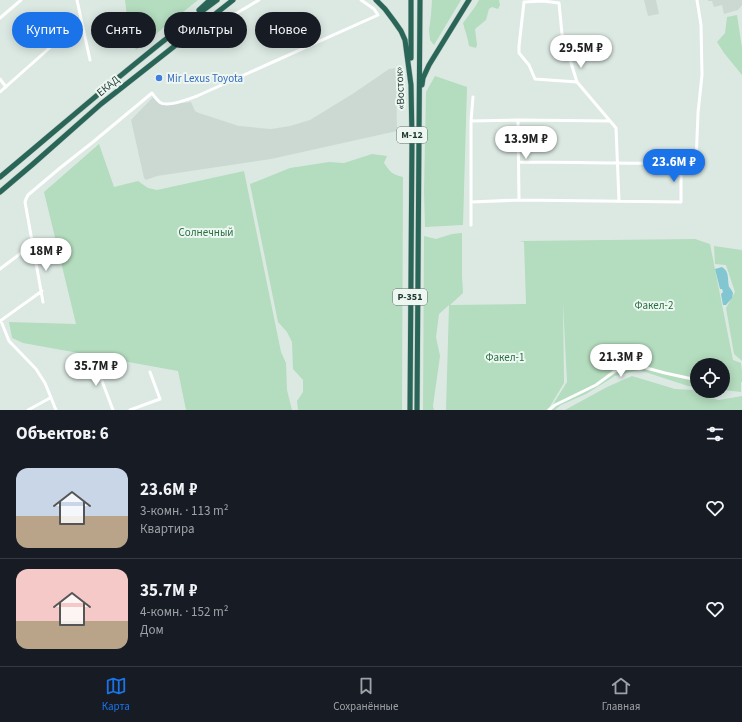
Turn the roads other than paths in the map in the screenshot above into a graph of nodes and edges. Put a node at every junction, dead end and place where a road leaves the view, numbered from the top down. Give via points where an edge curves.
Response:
1 (21, 0) edge
2 (77, 0) edge
3 (210, 0) edge
4 (217, 0) edge
5 (233, 0) edge
6 (259, 0) edge
7 (361, 0) edge
8 (376, 0) edge
9 (411, 0) edge
10 (420, 0) edge
11 (469, 0) edge
12 (697, 0) edge
13 (79, 12) edge
14 (197, 12) edge
15 (200, 12) edge
16 (239, 12) edge
17 (0, 18) edge
18 (83, 29) edge
19 (164, 40) edge
20 (50, 48) edge
21 (90, 60) dead end
22 (0, 79) edge
23 (577, 82) junction
24 (411, 85) junction
25 (6, 87) junction
26 (0, 92) edge
27 (473, 97) dead end
28 (420, 99) junction
29 (518, 120) junction
30 (471, 121) junction
31 (610, 122) junction
32 (519, 162) junction
33 (617, 162) junction
34 (681, 163) junction
35 (0, 176) edge
36 (411, 184) joint
37 (419, 184) joint
38 (0, 192) edge
39 (518, 200) junction
40 (619, 201) junction
41 (471, 202) junction
42 (471, 225) dead end
43 (33, 244) junction
44 (0, 269) edge
45 (42, 291) junction
46 (43, 302) dead end
47 (0, 321) edge
48 (94, 360) dead end
49 (150, 372) dead end
50 (690, 378) edge
51 (50, 398) junction
52 (28, 410) edge
53 (56, 410) edge
54 (113, 410) edge
55 (130, 410) edge
56 (410, 410) edge
57 (417, 410) edge
58 (549, 410) edge

1 - 17 street
2 - 13 street
3 - 14 highway
4 - 15 highway, ЕКАД
5 - 38 highway, ЕКАД via 101,104
6 - 16 street
7 - 43 street via 378,15 197,96 166,104 152,93 28,195 25,202
8 - 24 highway, «Восток» via 394,21 405,40
9 - 24 highway
10 - 28 highway, «Восток» / М-12
11 - 28 highway via 428,66 423,78
12 - 34 street via 701,25 702,75 697,161
18 - 21 street
19 - 35 highway, ЕКАД
20 - 25 street
22 - 25 street
23 - 23 street via 562,34 559,3 524,2 519,53 529,65 535,79
23 - 31 street
24 - 36 highway, «Восток» / М-12
25 - 26 street
27 - 30 street
28 - 37 highway, «Восток» / М-12
29 - 30 street
29 - 31 street
29 - 32 street
30 - 41 street
31 - 33 street via 616,128
32 - 33 street
32 - 39 street
33 - 34 street
33 - 40 street
34 - 40 street via 681,202
36 - 56 highway, Р-351
37 - 57 highway, Р-351
39 - 40 street
39 - 41 street
41 - 42 street
43 - 44 street
43 - 45 street
45 - 46 street
45 - 47 street
47 - 51 street via 9,341 36,369 45,383
48 - 54 street
49 - 55 street via 160,399
50 - 58 street via 639,366 615,371 596,385
51 - 52 street
51 - 53 street

